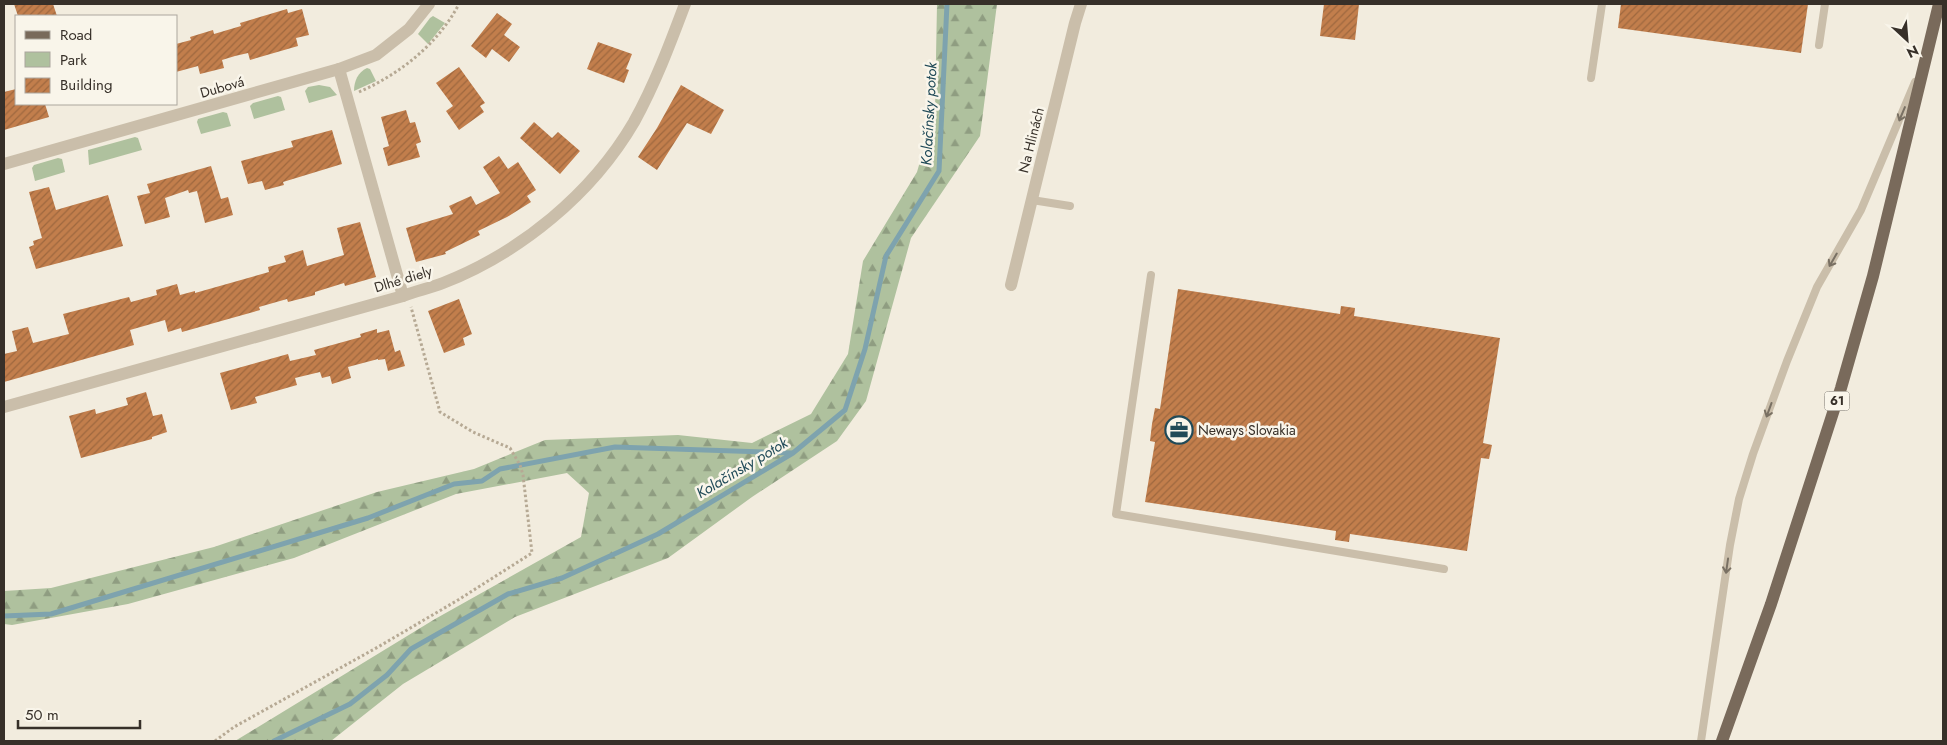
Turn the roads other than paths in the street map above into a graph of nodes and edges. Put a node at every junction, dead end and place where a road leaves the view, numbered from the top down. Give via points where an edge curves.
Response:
1 (429, 4) edge
2 (685, 4) edge
3 (1081, 4) edge
4 (1602, 4) edge
5 (1825, 4) edge
6 (1939, 4) edge
7 (1819, 45) dead end
8 (1928, 53) junction
9 (339, 69) junction
10 (1591, 78) dead end
11 (4, 164) edge
12 (1032, 200) junction
13 (1070, 206) dead end
14 (1151, 275) dead end
15 (1011, 284) dead end
16 (405, 295) junction
17 (4, 407) edge
18 (1444, 569) dead end
19 (1702, 741) edge
20 (1722, 741) edge

1 - 9 street, Dubová via 409,29 376,55
2 - 16 street, Dlhé diely via 655,80 632,124 572,199 507,250 457,276
3 - 12 street, Na Hlinách
4 - 10 lane
5 - 7 lane
6 - 8 main road, 61
8 -> 19 lane via 1861,210 1818,287 1753,454 1739,499 1730,545
8 - 20 main road, 61 via 1874,276 1841,388 1771,604
9 - 11 street, Dubová
9 - 16 street
12 - 13 lane
12 - 15 street, Na Hlinách
14 - 18 lane via 1116,514
16 - 17 street, Dlhé diely

